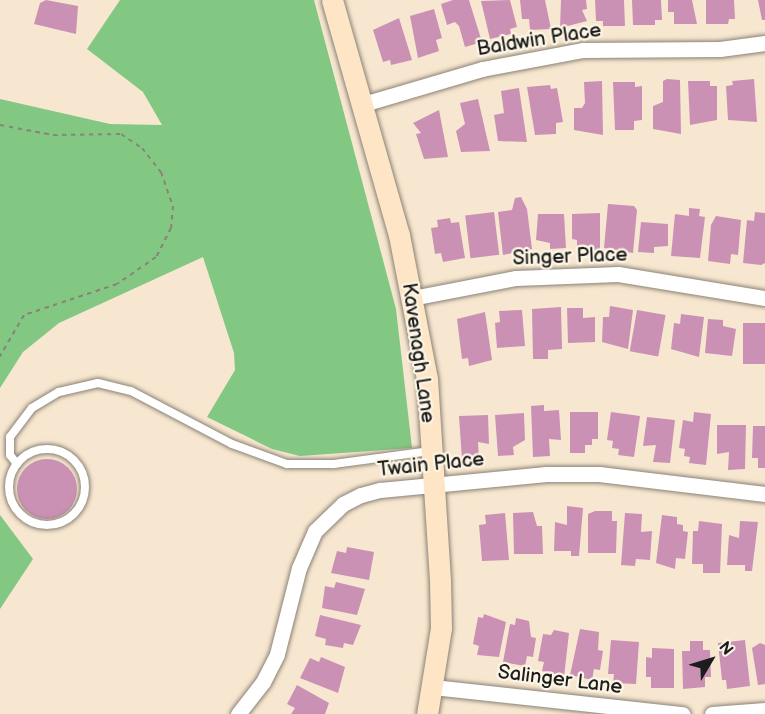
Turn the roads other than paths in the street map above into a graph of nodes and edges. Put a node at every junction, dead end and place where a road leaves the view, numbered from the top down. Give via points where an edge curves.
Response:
1 (332, 0) edge
2 (765, 43) edge
3 (360, 105) junction
4 (411, 298) junction
5 (765, 298) edge
6 (432, 451) junction
7 (16, 464) junction
8 (433, 486) junction
9 (765, 494) edge
10 (433, 687) junction
11 (765, 710) edge
12 (238, 714) edge
13 (428, 714) edge
14 (683, 714) edge
15 (712, 714) edge

1 - 3 main road, Kavenagh Lane
2 - 3 street, Baldwin Place via 720,49 583,50 482,69
3 - 4 main road, Kavenagh Lane via 399,235
4 - 5 street, Singer Place via 516,278 618,274
4 - 6 main road, Kavenagh Lane via 427,379
6 - 7 lane via 334,464 287,464 232,444 131,391 98,383 59,392 32,408 10,437 10,454
6 - 8 main road, Kavenagh Lane
7 - 7 lane via 10,480 10,497 18,512 32,522 49,525 65,521 78,510 85,494 84,477 76,462 63,452 46,449 30,453
8 - 9 street, Twain Place via 546,474 599,474
8 - 10 main road, Kavenagh Lane via 441,593
8 - 12 street, Twain Place via 361,495 343,504 315,531 299,568 277,654 263,682
10 - 13 main road, Kavenagh Lane
10 - 14 street, Salinger Lane
11 - 15 street

